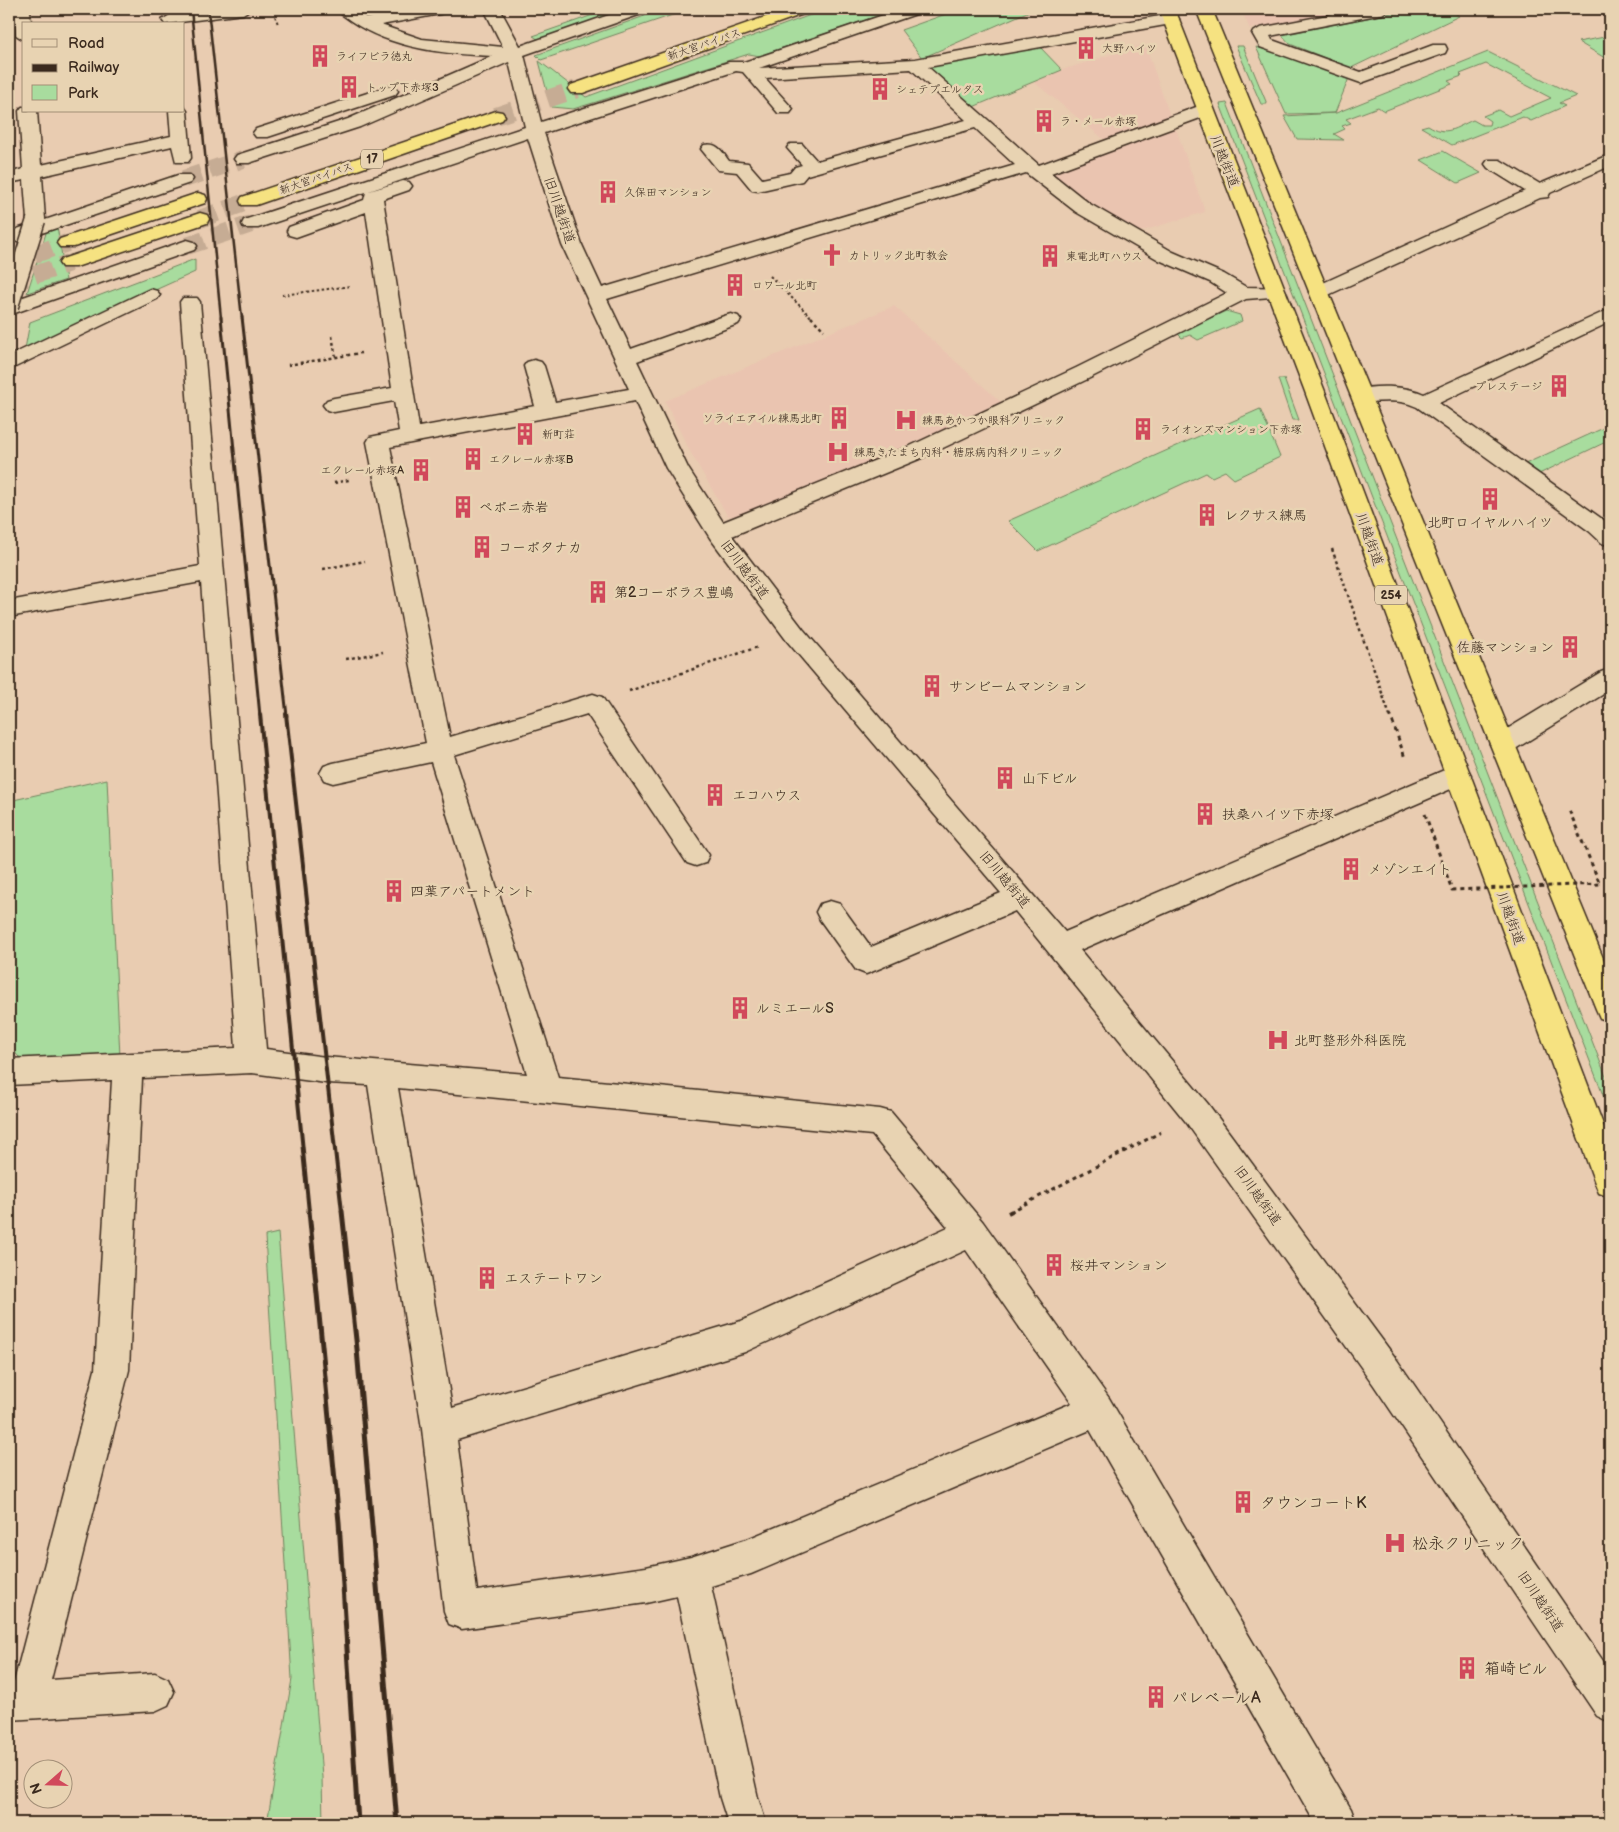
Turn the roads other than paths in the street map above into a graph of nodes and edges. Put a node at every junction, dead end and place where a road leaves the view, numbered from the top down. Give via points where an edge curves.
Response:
1 (22, 9) edge
2 (244, 9) edge
3 (344, 9) edge
4 (440, 9) edge
5 (492, 9) edge
6 (641, 9) edge
7 (803, 9) edge
8 (916, 9) edge
9 (1204, 9) edge
10 (1382, 9) edge
11 (1169, 14) edge
12 (170, 17) edge
13 (23, 22) edge
14 (365, 23) junction
15 (1439, 49) dead end
16 (492, 51) junction
17 (515, 53) junction
18 (915, 64) junction
19 (748, 70) junction
20 (577, 89) tunnel mouth
21 (480, 104) tunnel mouth
22 (784, 109) dead end
23 (1205, 110) junction
24 (28, 112) edge
25 (178, 112) edge
26 (496, 116) tunnel mouth
27 (979, 122) junction
28 (262, 133) dead end
29 (535, 134) junction
30 (181, 139) junction
31 (371, 141) dead end
32 (796, 148) dead end
33 (710, 149) dead end
34 (183, 160) dead end
35 (243, 160) tunnel mouth
36 (1606, 162) dead end
37 (1494, 164) dead end
38 (813, 168) junction
39 (1033, 169) junction
40 (31, 173) junction
41 (9, 178) edge
42 (184, 179) tunnel mouth
43 (1541, 193) junction
44 (198, 199) tunnel mouth
45 (249, 201) tunnel mouth
46 (375, 203) junction
47 (200, 219) tunnel mouth
48 (251, 224) tunnel mouth
49 (296, 231) dead end
50 (9, 238) edge
51 (67, 243) tunnel mouth
52 (188, 246) tunnel mouth
53 (69, 263) tunnel mouth
54 (1276, 292) junction
55 (1319, 292) junction
56 (1242, 293) junction
57 (150, 295) dead end
58 (595, 296) junction
59 (190, 302) dead end
60 (9, 308) edge
61 (1610, 315) edge
62 (731, 320) dead end
63 (624, 358) junction
64 (9, 364) edge
65 (534, 366) dead end
66 (404, 393) junction
67 (641, 393) junction
68 (1361, 395) junction
69 (1424, 402) junction
70 (334, 405) dead end
71 (547, 411) junction
72 (410, 436) junction
73 (718, 533) junction
74 (1610, 538) edge
75 (212, 572) junction
76 (9, 609) edge
77 (1610, 678) edge
78 (1503, 744) junction
79 (440, 750) junction
80 (334, 772) dead end
81 (1458, 775) junction
82 (696, 855) dead end
83 (1020, 897) junction
84 (830, 912) dead end
85 (1060, 946) junction
86 (1610, 1009) edge
87 (252, 1060) junction
88 (128, 1066) junction
89 (9, 1072) edge
90 (381, 1073) junction
91 (547, 1090) junction
92 (1610, 1183) edge
93 (972, 1232) junction
94 (1096, 1410) junction
95 (439, 1429) junction
96 (691, 1575) junction
97 (155, 1692) dead end
98 (18, 1700) edge
99 (1610, 1703) edge
100 (747, 1823) edge
101 (1337, 1823) edge

1 - 13 street
2 - 12 street
3 - 14 street
4 - 14 street
5 - 17 street, 旧川越街道
6 - 17 street
7 - 20 highway, 新大宮バイパス
8 - 19 street
9 - 55 highway
10 - 15 street via 1260,33 1266,43 1361,78
11 - 18 street
11 - 23 highway, 川越街道 / 254
14 - 16 street via 417,44
16 - 17 street
16 - 28 street via 383,93
17 - 29 street, 旧川越街道
17 - 35 street via 354,123
18 - 19 street
18 - 27 street
19 - 22 street
19 - 29 street via 735,66
21 - 31 highway, 17
23 - 39 street
23 - 54 highway, 川越街道 / 254
24 - 40 street
25 - 30 street
26 - 45 highway, 新大宮バイパス / 17
27 - 38 street
27 - 39 street
29 - 46 street via 373,196
29 - 48 street
29 - 58 street, 旧川越街道 via 572,245
30 - 34 street
30 - 40 street
32 - 38 street
33 - 38 street via 724,166 742,167 758,186 796,177 801,171
36 - 43 street
37 - 43 street
39 - 56 street via 1099,218 1166,256 1217,278
39 - 58 street
40 - 41 street
40 - 60 street, bridge via 36,220
42 - 50 street
43 - 55 street
44 - 51 highway
46 - 49 street
46 - 66 street
47 - 53 highway
52 - 60 street
54 - 56 street
54 - 81 highway, 川越街道 / 254
55 - 68 highway
56 - 73 street via 916,452
57 - 64 street
58 - 63 street, 旧川越街道
59 - 75 street
61 - 69 street
62 - 63 street
63 - 67 street, 旧川越街道
65 - 71 street
66 - 70 street
66 - 72 street
67 - 71 street
67 - 73 street, 旧川越街道 via 677,468
68 - 69 street via 1406,394
68 - 78 highway
69 - 74 street
71 - 72 street
72 - 79 street via 378,442
73 - 83 street, 旧川越街道 via 795,635
75 - 76 street
75 - 87 street
77 - 78 street
78 - 86 highway
79 - 80 street
79 - 82 street via 593,703
79 - 91 street
81 - 85 street
81 - 92 highway, 川越街道 / 254
83 - 84 street via 866,962
83 - 85 street, 旧川越街道
85 - 99 street, 旧川越街道 via 1196,1113 1385,1372
87 - 88 street
87 - 90 street via 326,1070
88 - 89 street
88 - 98 street via 112,1370
90 - 91 street
90 - 95 street
91 - 93 street via 880,1122
93 - 94 street
93 - 95 street via 745,1336
94 - 96 street via 751,1556
94 - 101 street
95 - 96 street via 462,1611
96 - 100 street
97 - 98 street

